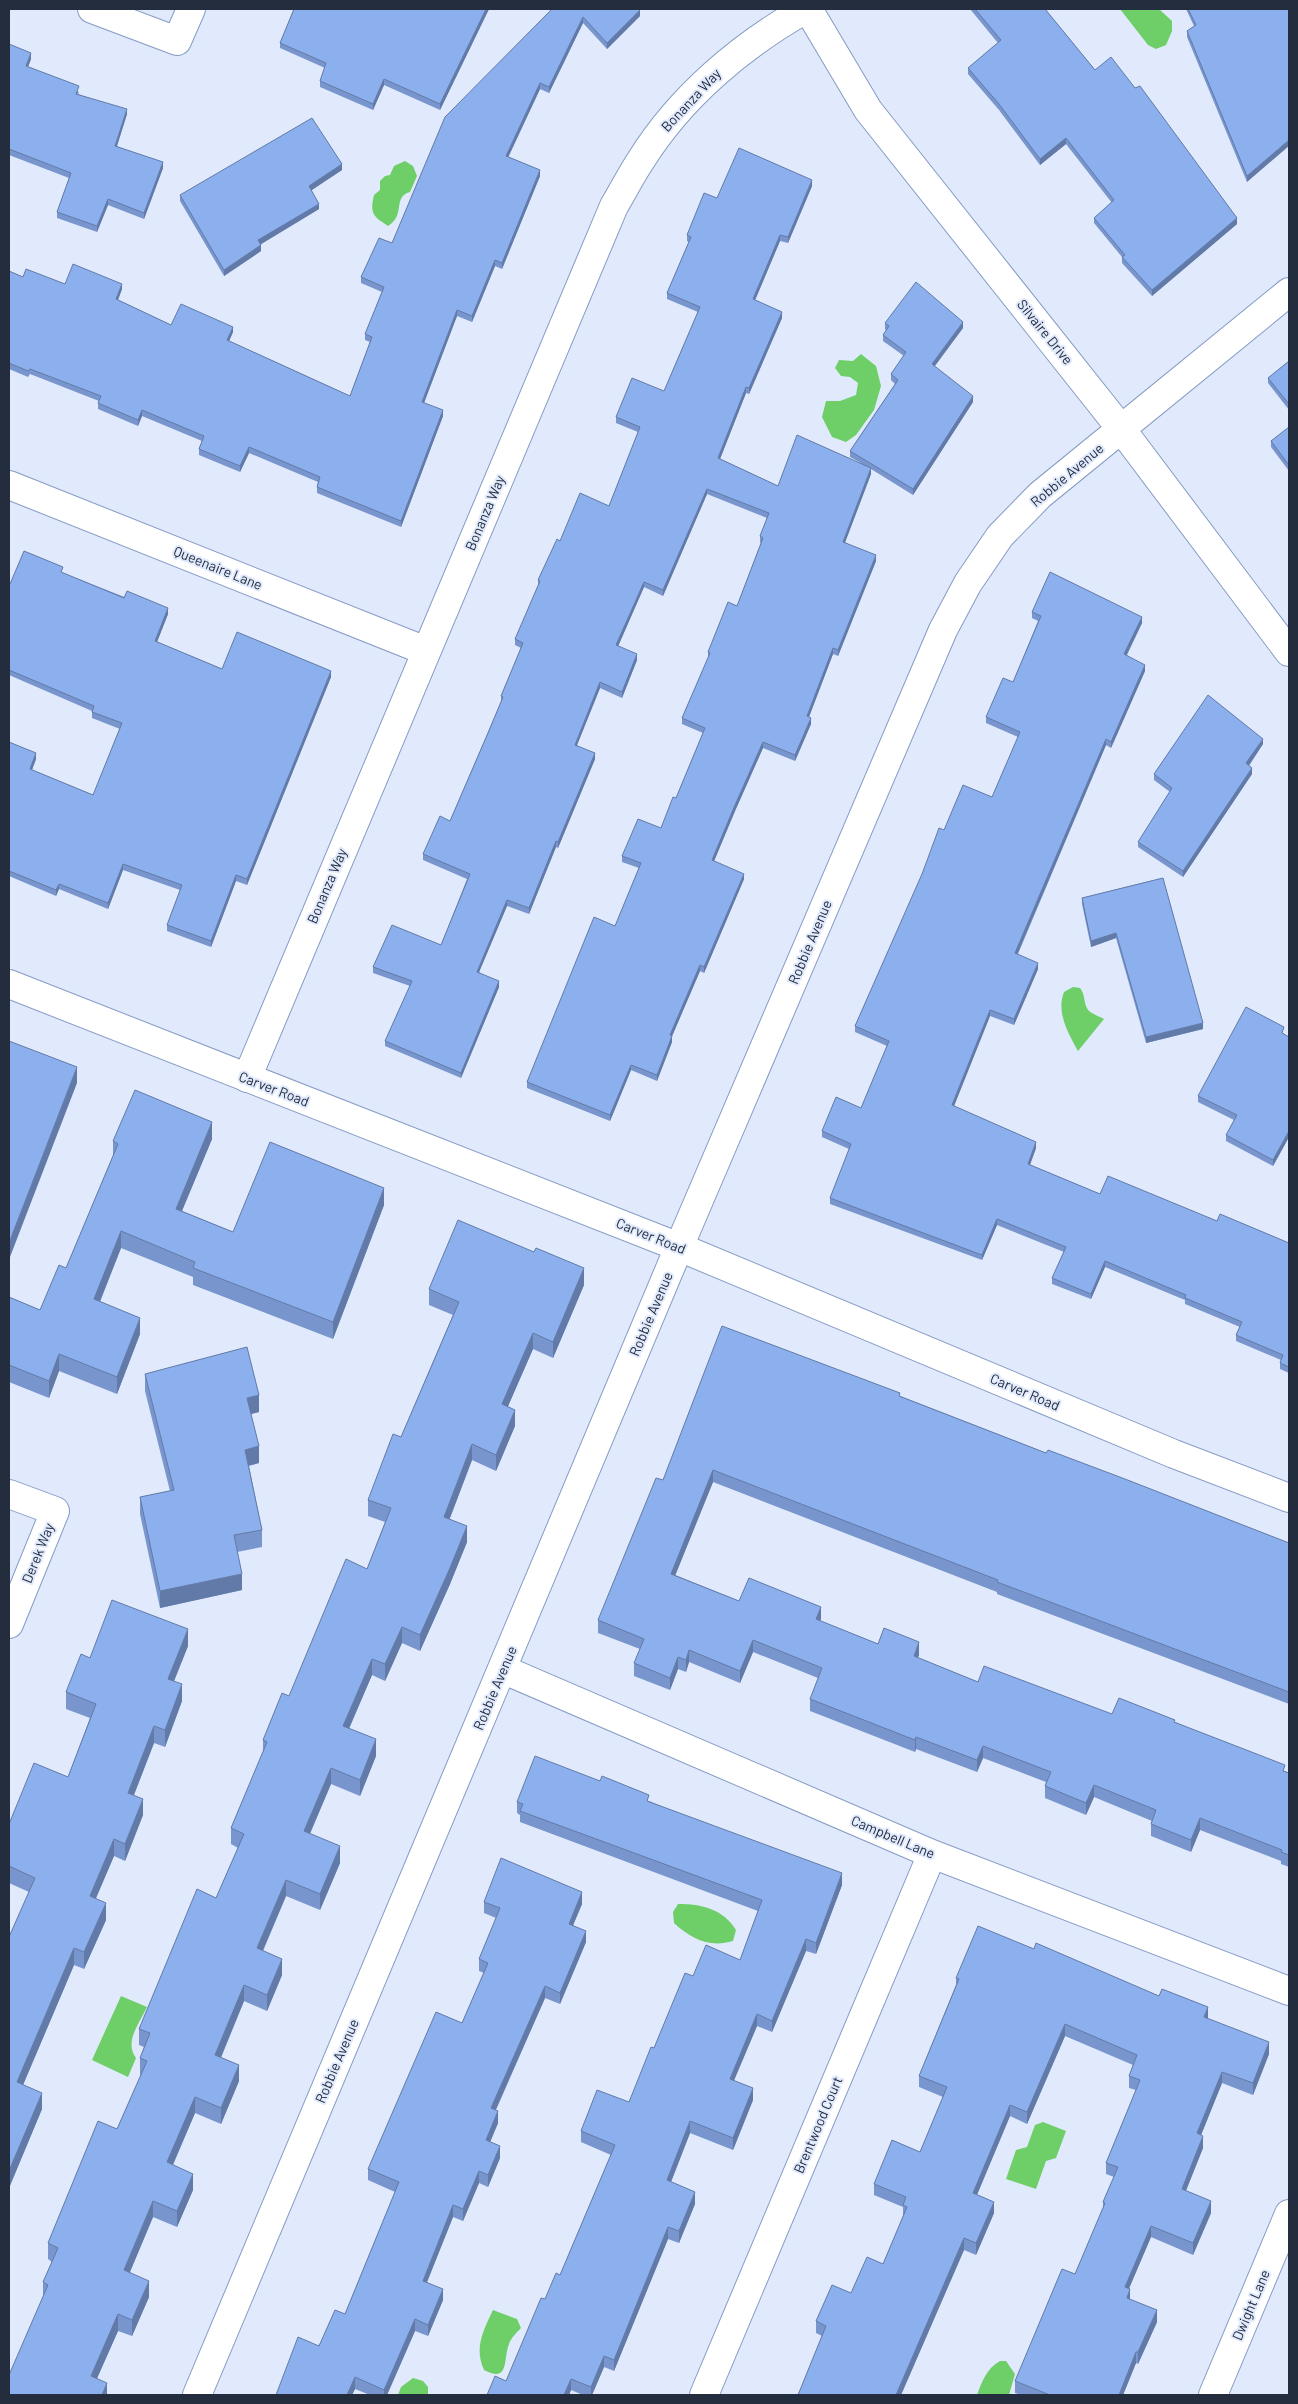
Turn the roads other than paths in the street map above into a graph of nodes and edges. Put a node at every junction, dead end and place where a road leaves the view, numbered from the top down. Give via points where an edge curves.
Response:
1 (92, 9) edge
2 (191, 9) edge
3 (807, 9) edge
4 (1289, 292) edge
5 (1122, 430) junction
6 (9, 485) edge
7 (426, 651) junction
8 (1289, 652) edge
9 (9, 984) edge
10 (247, 1078) junction
11 (679, 1247) junction
12 (9, 1494) edge
13 (1289, 1498) edge
14 (9, 1624) edge
15 (502, 1669) junction
16 (932, 1854) junction
17 (1289, 1991) edge
18 (1289, 2214) edge
19 (197, 2395) edge
20 (704, 2395) edge
21 (1214, 2395) edge

1 - 2 street via 177,41
3 - 5 street, Silvaire Drive via 868,110
3 - 7 street, Bonanza Way via 729,60 674,115 641,159 614,206
4 - 5 street, Robbie Avenue
5 - 8 street, Silvaire Drive
5 - 11 street, Robbie Avenue via 1040,494 1000,536 968,583 939,639
6 - 7 street, Queenaire Lane
7 - 10 street, Bonanza Way
9 - 10 street, Carver Road
10 - 11 street, Carver Road
11 - 13 street, Carver Road via 1165,1450
11 - 15 street, Robbie Avenue
12 - 14 street, Derek Way via 55,1511
15 - 16 street, Campbell Lane
15 - 19 street, Robbie Avenue
16 - 17 street, Campbell Lane
16 - 20 street, Brentwood Court
18 - 21 street, Dwight Lane

